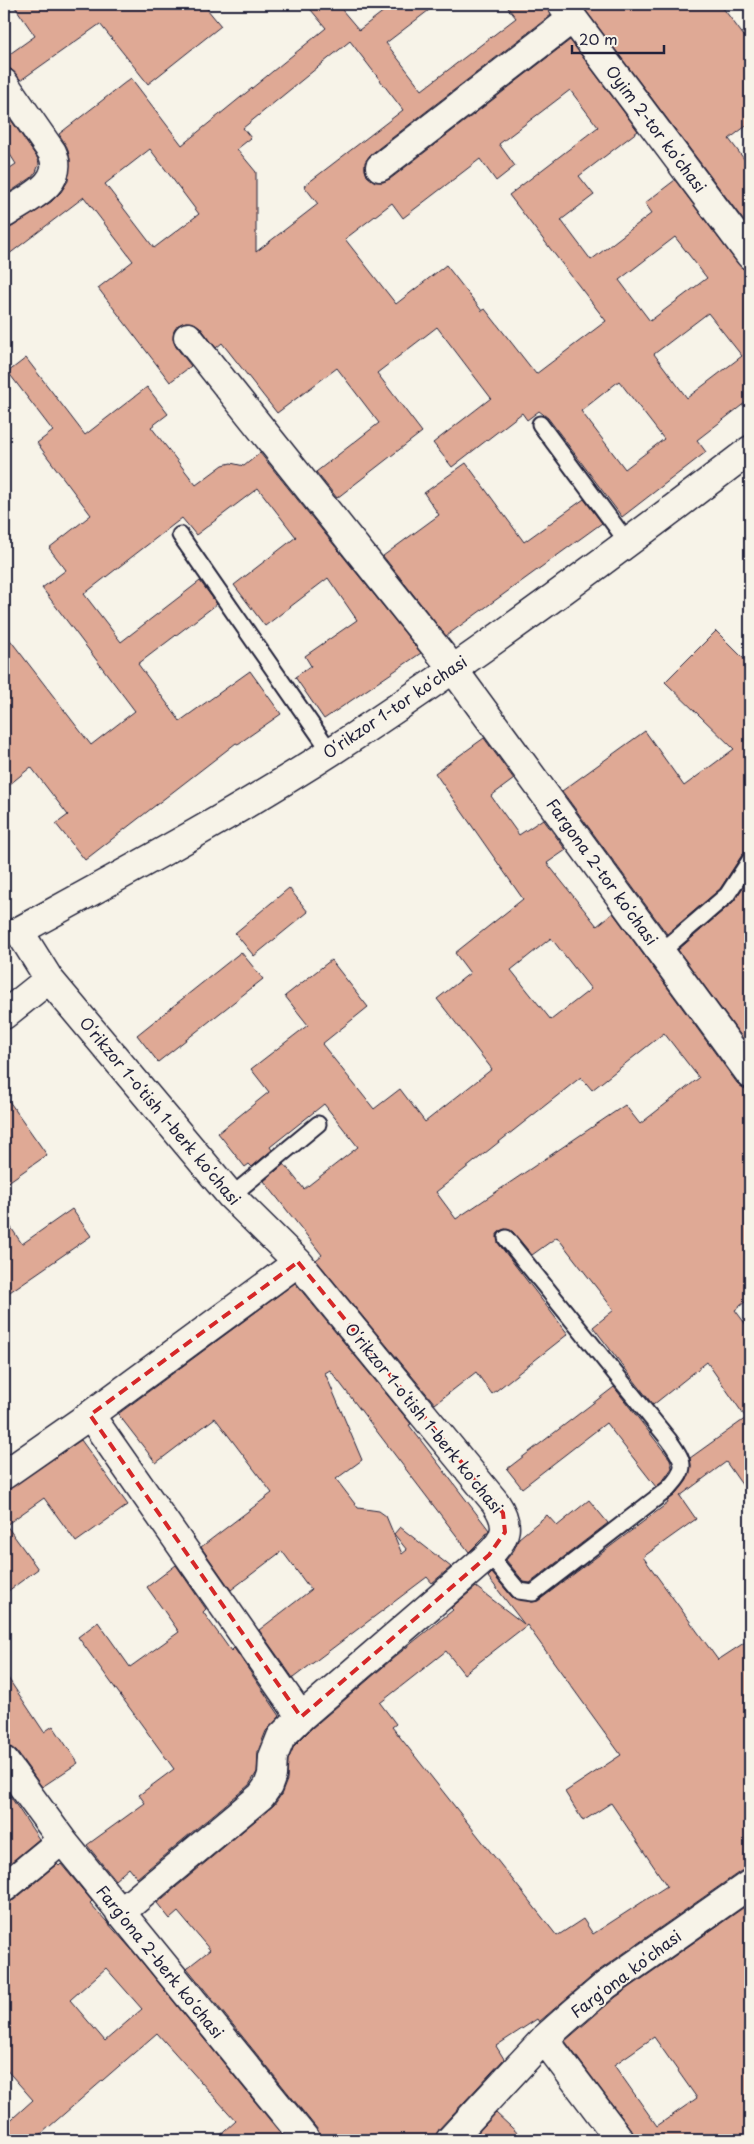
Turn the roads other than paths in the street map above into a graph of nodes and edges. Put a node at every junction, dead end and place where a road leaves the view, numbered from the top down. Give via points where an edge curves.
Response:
1 (567, 11) edge
2 (4, 83) edge
3 (380, 167) dead end
4 (4, 214) edge
5 (750, 255) edge
6 (188, 337) dead end
7 (540, 424) dead end
8 (750, 450) edge
9 (180, 535) dead end
10 (628, 543) junction
11 (453, 669) junction
12 (330, 751) junction
13 (750, 860) edge
14 (9, 928) edge
15 (661, 952) junction
16 (49, 979) junction
17 (4, 1015) edge
18 (750, 1074) edge
19 (318, 1124) dead end
20 (231, 1196) junction
21 (506, 1238) dead end
22 (298, 1262) junction
23 (90, 1415) junction
24 (4, 1475) edge
25 (489, 1555) junction
26 (301, 1717) junction
27 (4, 1761) edge
28 (62, 1840) junction
29 (750, 1884) edge
30 (4, 1888) edge
31 (120, 1913) junction
32 (544, 2039) junction
33 (306, 2140) edge
34 (450, 2140) edge
35 (620, 2140) edge

1 - 3 street
1 - 5 street, Oyim 2-tor koʻchasi
2 - 4 street via 56,160 53,179
6 - 11 street, Fargona 2-tor koʻchasi
7 - 10 lane
8 - 10 street, Oʻrikzor 1-tor koʻchasi
9 - 12 lane
10 - 11 street, Oʻrikzor 1-tor koʻchasi
11 - 12 street, Oʻrikzor 1-tor koʻchasi
11 - 15 street, Fargona 2-tor koʻchasi
12 - 14 street, Oʻrikzor 1-tor koʻchasi via 174,847
13 - 15 lane via 727,895
14 - 16 street, Oʻrikzor 1-oʻtish 1-berk koʻchasi
15 - 18 street, Fargona 2-tor koʻchasi
16 - 17 street
16 - 20 street, Oʻrikzor 1-oʻtish 1-berk koʻchasi
19 - 20 lane
20 - 22 street, Oʻrikzor 1-oʻtish 1-berk koʻchasi
21 - 25 lane via 669,1440 681,1457 682,1468 668,1489 533,1593 519,1591
22 - 23 street
22 - 25 street, Oʻrikzor 1-oʻtish 1-berk koʻchasi via 503,1513 505,1532
23 - 24 street
23 - 26 street
25 - 26 street, Oʻrikzor 1-oʻtish 1-berk koʻchasi
26 - 31 street, Oʻrikzor 1-oʻtish 1-berk koʻchasi via 281,1737 273,1757 272,1775 261,1796
27 - 28 street, Fargʻona 2-berk koʻchasi
28 - 30 street
28 - 31 street, Fargʻona 2-berk koʻchasi
29 - 32 street, Fargʻona koʻchasi via 606,1985
31 - 33 street, Fargʻona 2-berk koʻchasi
32 - 34 street, Fargʻona koʻchasi
32 - 35 street

